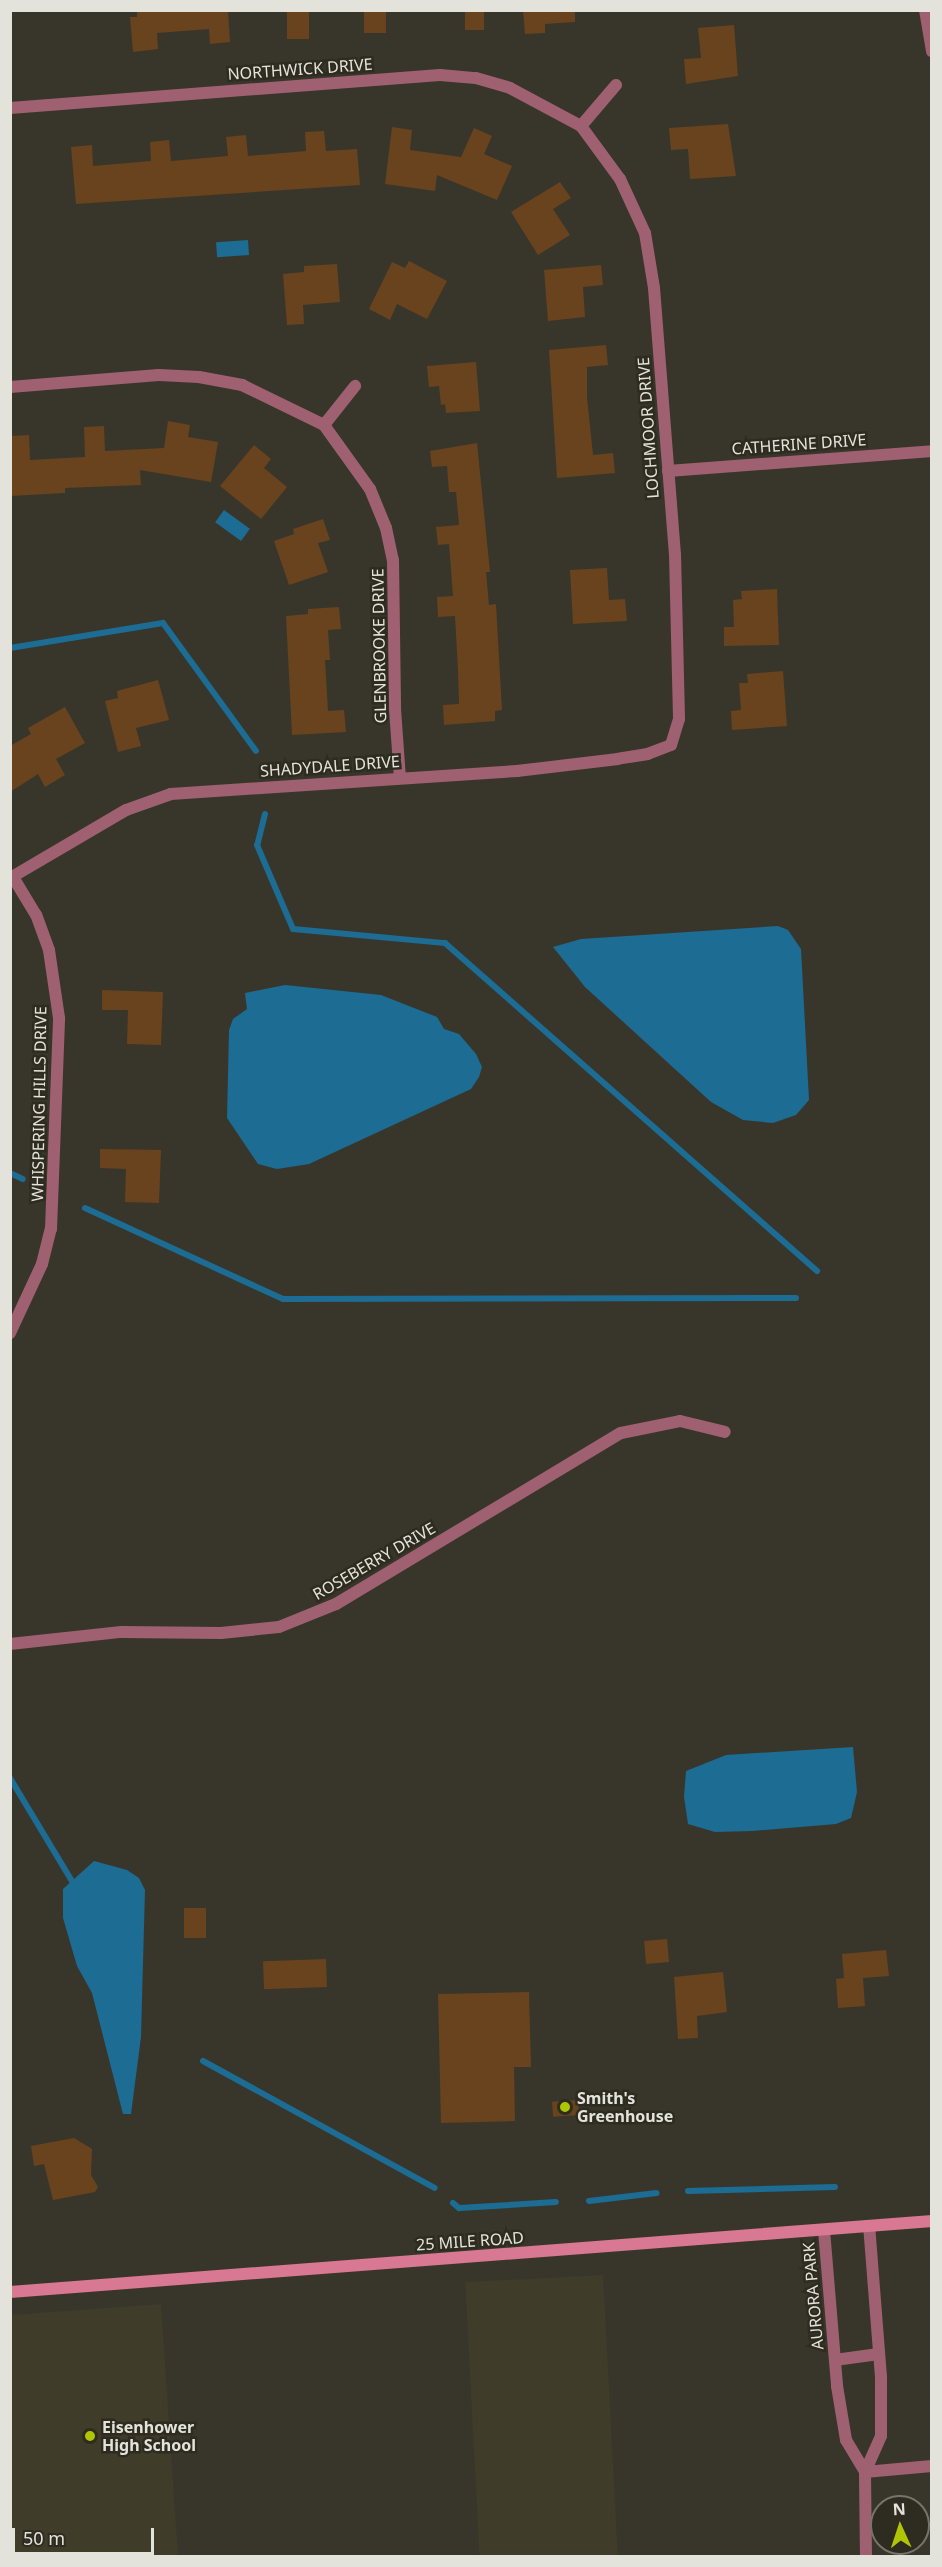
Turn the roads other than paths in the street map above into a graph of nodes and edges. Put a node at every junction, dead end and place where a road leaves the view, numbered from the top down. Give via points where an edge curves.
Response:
1 (926, 10) edge
2 (932, 51) edge
3 (616, 85) dead end
4 (10, 108) edge
5 (581, 126) junction
6 (355, 386) dead end
7 (10, 387) edge
8 (324, 425) junction
9 (932, 452) edge
10 (668, 471) junction
11 (671, 745) joint
12 (400, 778) junction
13 (12, 878) edge
14 (10, 1333) edge
15 (725, 1432) dead end
16 (10, 1644) edge
17 (932, 2221) edge
18 (869, 2226) junction
19 (824, 2230) junction
20 (10, 2292) edge
21 (879, 2354) junction
22 (835, 2360) junction
23 (932, 2466) edge
24 (866, 2472) junction
25 (866, 2556) edge

1 - 2 street
3 - 5 street
4 - 5 street, NORTHWICK DRIVE via 440,75 476,78 510,88
5 - 10 street, LOCHMOOR DRIVE via 620,179 645,233 654,288
6 - 8 street
7 - 8 street, GLENBROOKE DRIVE via 159,375 199,377 242,385
8 - 12 street, GLENBROOKE DRIVE via 370,489 389,538 396,602 395,710
9 - 10 street, CATHERINE DRIVE
10 - 11 street, LOCHMOOR DRIVE via 675,554 679,719
11 - 12 street, SHADYDALE DRIVE via 618,759 517,771
12 - 13 street, SHADYDALE DRIVE via 171,794 126,810
13 - 14 street, WHISPERING HILLS DRIVE via 36,915 49,950 59,1018 51,1229 42,1264
15 - 16 street, ROSEBERRY DRIVE via 680,1421 621,1433 336,1604 279,1627 221,1633 121,1632
17 - 18 street, 25 MILE ROAD
18 - 19 street, 25 MILE ROAD
18 - 21 street
19 - 20 street, 25 MILE ROAD
19 - 22 street, AURORA PARK
21 - 22 street, AURORA PARK
21 - 24 street via 881,2436
22 - 24 street, AURORA PARK via 846,2440
23 - 24 street
24 - 25 street

